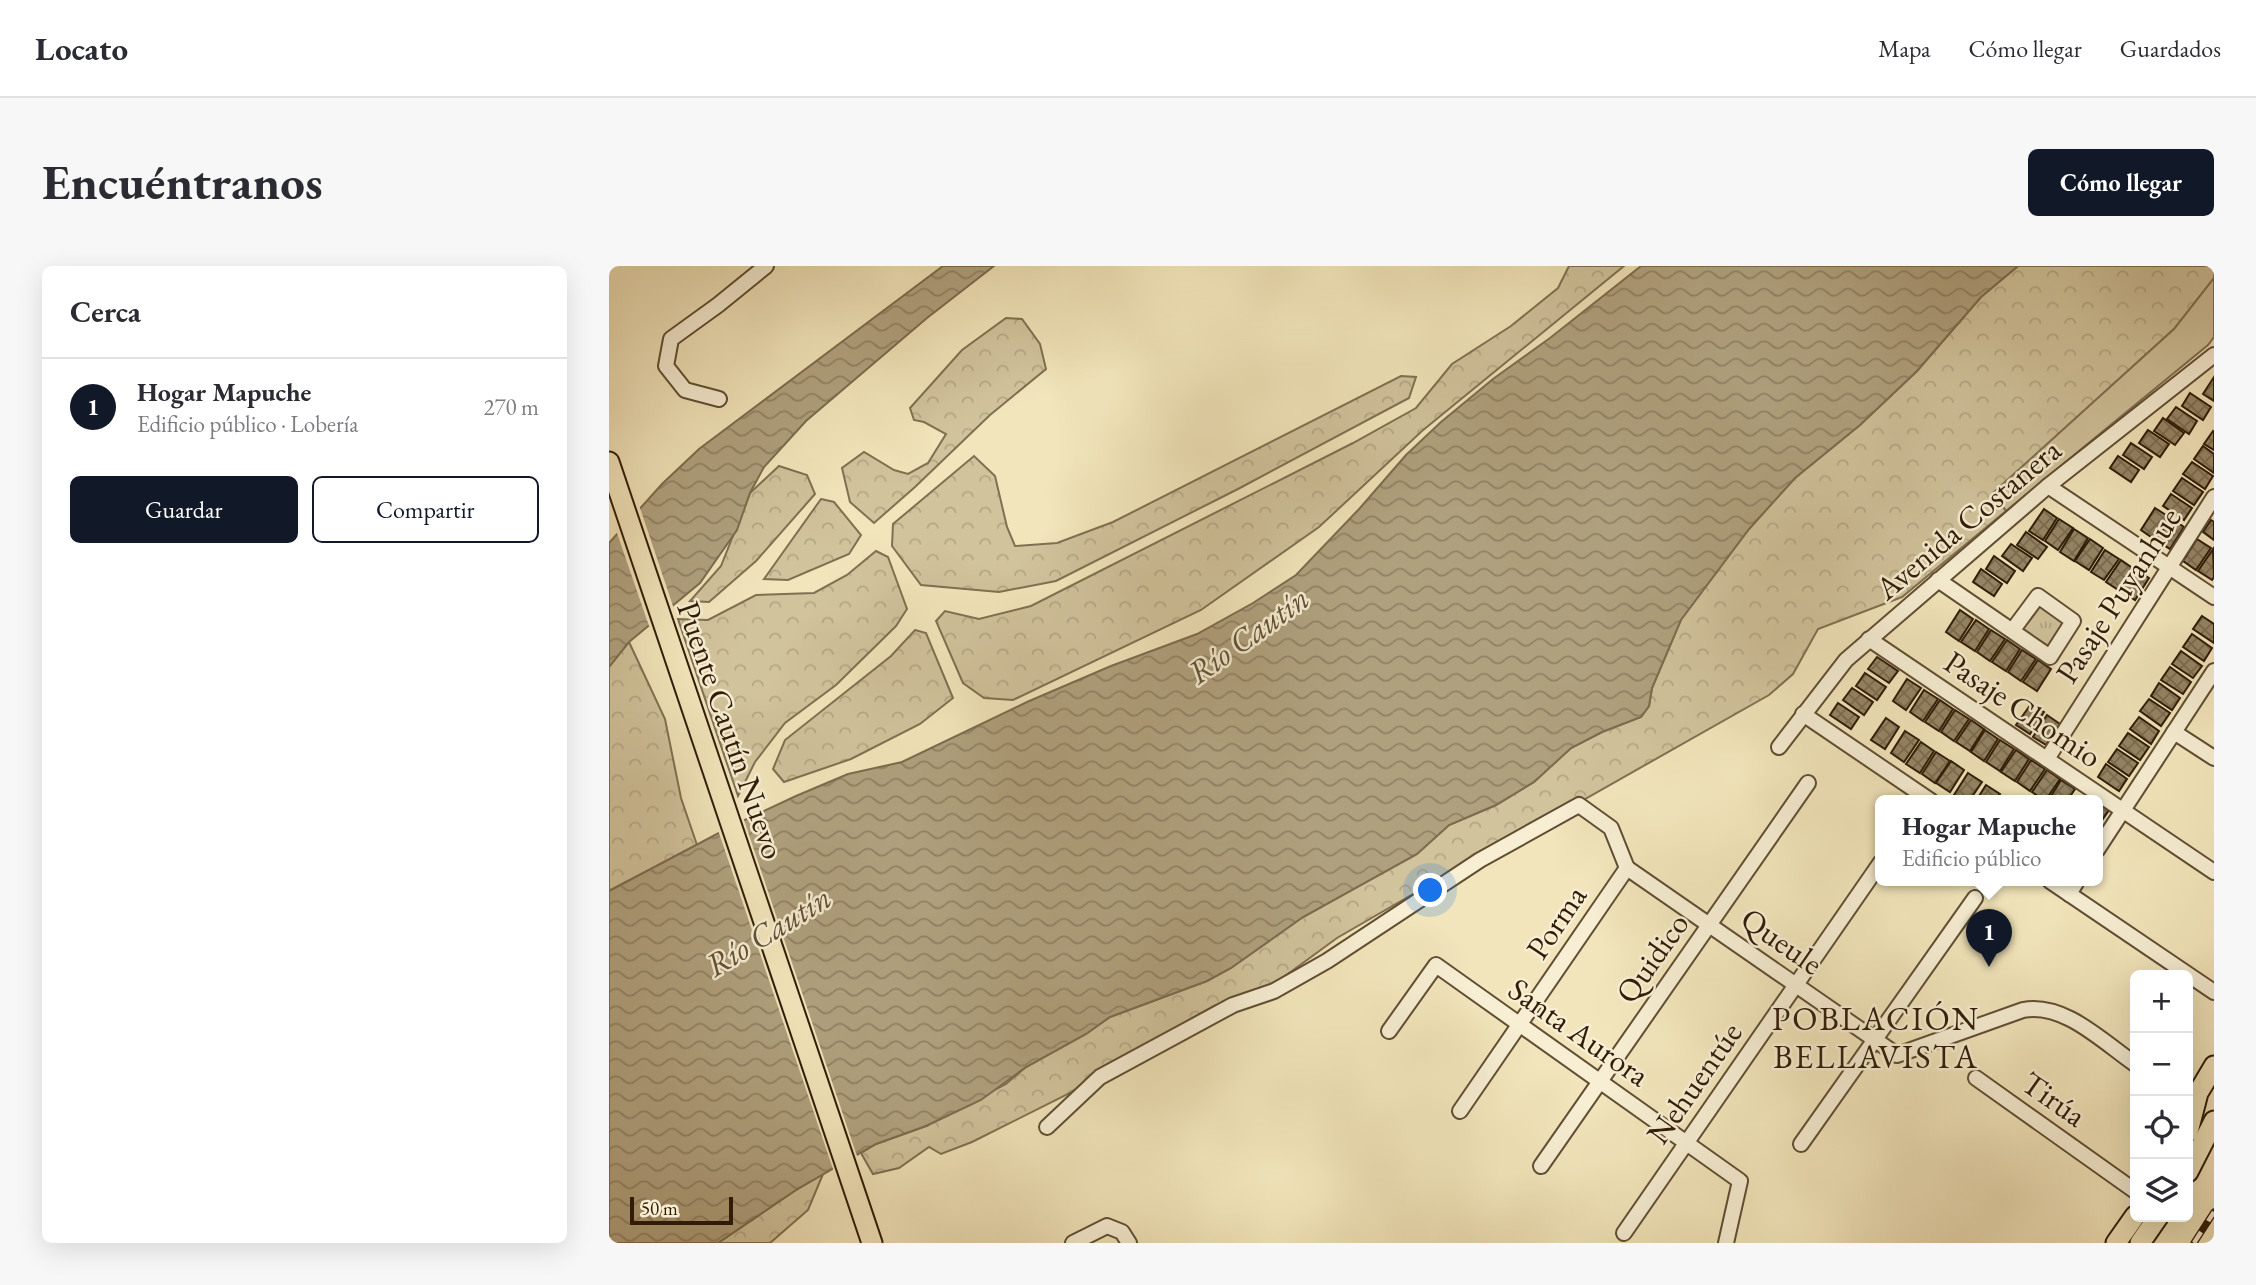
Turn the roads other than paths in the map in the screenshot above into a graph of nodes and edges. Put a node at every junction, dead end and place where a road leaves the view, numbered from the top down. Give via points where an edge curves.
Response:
1 (766, 266) edge
2 (2214, 355) edge
3 (719, 399) dead end
4 (609, 462) edge
5 (2048, 486) junction
6 (2214, 496) edge
7 (2169, 567) junction
8 (1938, 580) junction
9 (2214, 597) edge
10 (2012, 631) junction
11 (1869, 639) junction
12 (2214, 670) edge
13 (1803, 714) junction
14 (2174, 732) junction
15 (1779, 747) dead end
16 (2214, 758) edge
17 (2047, 759) junction
18 (1808, 783) dead end
19 (1919, 795) edge
20 (2101, 795) edge
21 (2103, 797) edge
22 (2123, 810) junction
23 (2103, 842) edge
24 (1626, 868) junction
25 (1875, 871) edge
26 (2214, 872) edge
27 (2057, 886) edge
28 (2074, 886) edge
29 (2069, 894) junction
30 (1975, 898) dead end
31 (1709, 925) junction
32 (1796, 985) junction
33 (2214, 992) edge
34 (1519, 1024) junction
35 (1389, 1031) dead end
36 (1875, 1040) junction
37 (2130, 1061) edge
38 (2214, 1066) edge
39 (1976, 1077) dead end
40 (1600, 1081) junction
41 (2193, 1100) edge
42 (1460, 1111) dead end
43 (2214, 1121) edge
44 (1047, 1127) dead end
45 (1687, 1143) junction
46 (1801, 1144) dead end
47 (2193, 1162) edge
48 (1541, 1166) dead end
49 (2130, 1187) edge
50 (2131, 1222) edge
51 (2155, 1222) edge
52 (1624, 1233) dead end
53 (872, 1243) edge
54 (1073, 1243) edge
55 (1129, 1243) edge
56 (1726, 1243) edge
57 (2116, 1243) edge
58 (2140, 1243) edge

1 - 3 street via 671,339 666,366 685,390
2 - 5 street, Avenida Costanera
4 - 53 main road, Puente Cautín Nuevo
5 - 7 street
5 - 8 street, Avenida Costanera
6 - 7 street, Pasaje Puyanhue
7 - 9 street
7 - 17 street, Pasaje Puyanhue
8 - 10 street
8 - 11 street, Avenida Costanera
10 - 10 street via 2050,657 2073,621 2038,596
11 - 13 street, Avenida Costanera
11 - 17 street, Pasaje Chomio
12 - 14 street
13 - 15 street, Avenida Costanera
13 - 19 street
14 - 16 street
14 - 22 street
17 - 20 street, Pasaje Chomio
18 - 31 street, Quidico
21 - 22 street, Pasaje Chomio
22 - 23 street
22 - 26 street, Pasaje Chomio
24 - 31 street, Queule
24 - 34 street, Porma
24 - 44 street via 1611,828 1579,805 1480,860 1285,985 1233,1006 1100,1077
25 - 32 street, Nehuentúe
27 - 29 street
28 - 29 street
29 - 33 street
30 - 36 street
31 - 32 street, Queule
31 - 40 street, Quidico
32 - 36 street, Queule
32 - 45 street, Nehuentúe
34 - 35 street, Santa Aurora via 1436,965
34 - 40 street, Santa Aurora
34 - 42 street, Porma
36 - 37 street, Queule via 1897,1055 2023,1010 2047,1009 2062,1013
36 - 46 street
38 - 41 main road
39 - 49 street, Tirúa
40 - 45 street, Santa Aurora
40 - 48 street, Quidico
43 - 47 main road
45 - 52 street, Nehuentúe
45 - 56 street, Santa Aurora via 1740,1181
50 - 57 main road
51 - 58 main road
54 - 55 street via 1107,1226 1122,1232

